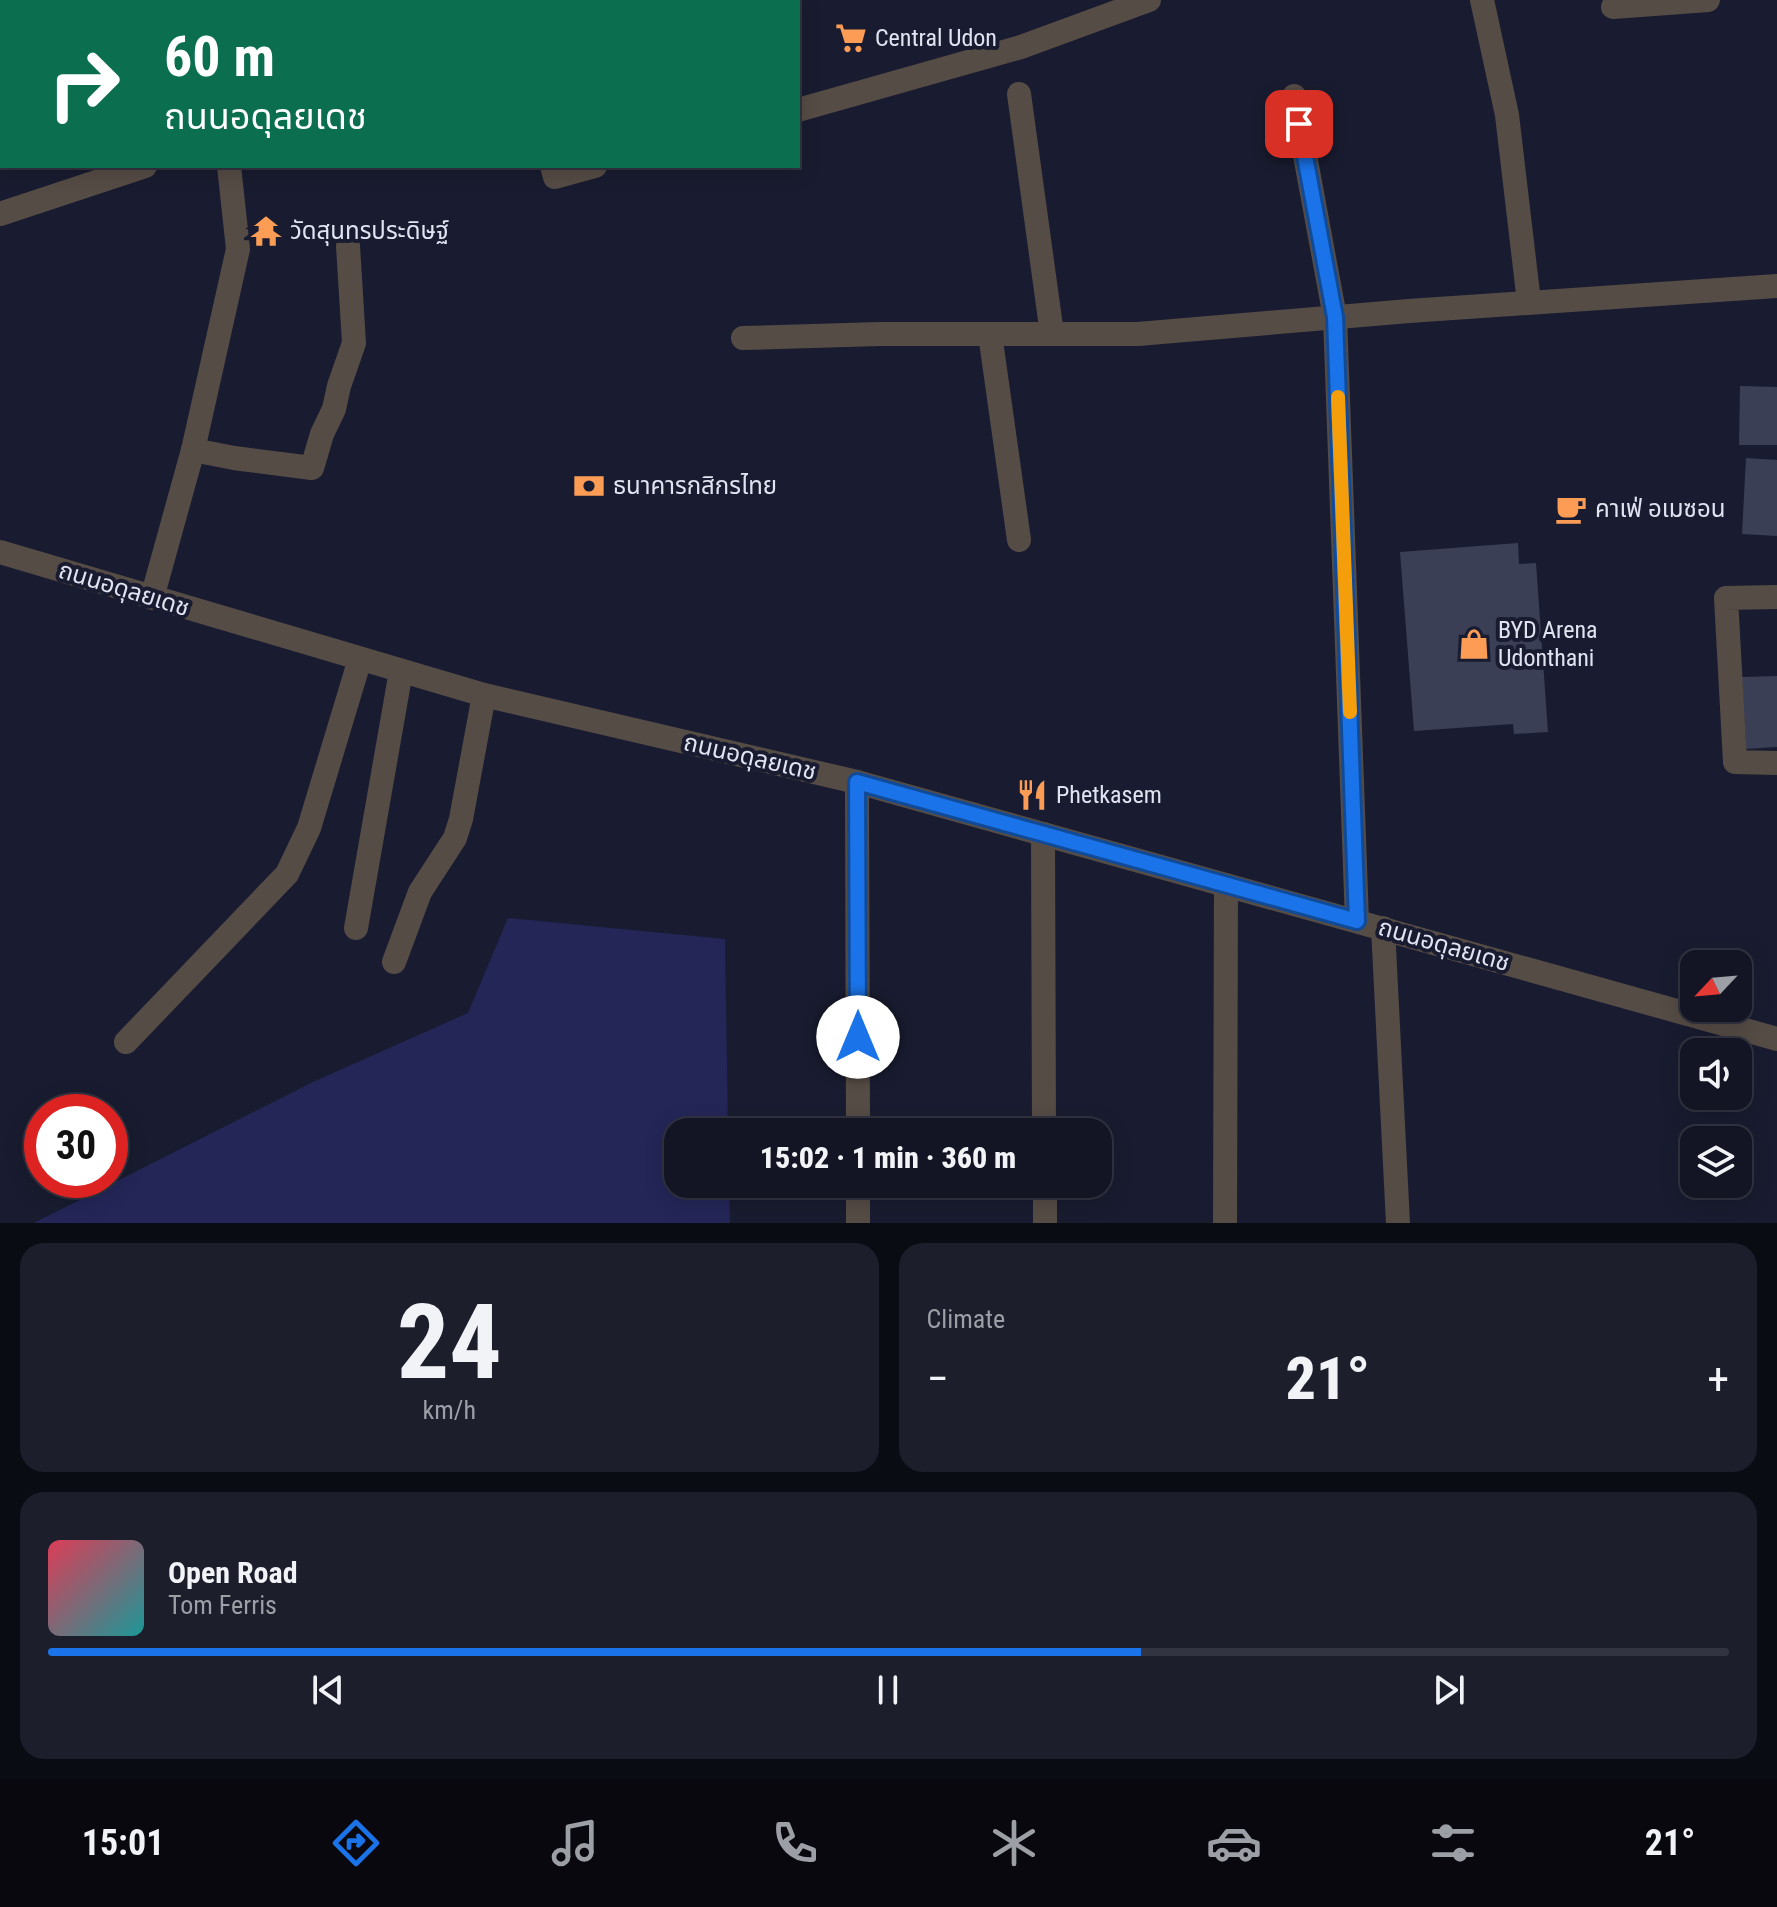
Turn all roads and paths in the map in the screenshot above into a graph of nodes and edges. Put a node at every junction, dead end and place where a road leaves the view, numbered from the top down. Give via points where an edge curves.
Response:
1 (1149, 0) edge
2 (1482, 0) edge
3 (1708, 0) edge
4 (1613, 7) dead end
5 (1019, 94) dead end
6 (1294, 96) dead end
7 (800, 109) edge
8 (139, 168) edge
9 (229, 168) edge
10 (553, 168) edge
11 (588, 168) edge
12 (0, 214) edge
13 (348, 246) dead end
14 (1777, 286) edge
15 (1529, 302) junction
16 (1335, 317) junction
17 (990, 334) junction
18 (1052, 334) junction
19 (743, 338) dead end
20 (193, 450) junction
21 (1019, 540) dead end
22 (0, 552) edge
23 (1777, 597) edge
24 (152, 598) junction
25 (360, 659) junction
26 (401, 671) junction
27 (484, 695) junction
28 (1777, 763) edge
29 (857, 782) junction
30 (1043, 834) junction
31 (1226, 885) junction
32 (1357, 921) junction
33 (356, 928) dead end
34 (1383, 928) junction
35 (394, 962) dead end
36 (1777, 1039) edge
37 (126, 1042) dead end
38 (858, 1118) edge
39 (1044, 1118) edge
40 (858, 1198) edge
41 (1045, 1198) edge
42 (858, 1223) edge
43 (1045, 1223) edge
44 (1225, 1223) edge
45 (1398, 1223) edge

1 - 7 street via 1021,47
2 - 15 street via 1507,115
3 - 4 street
5 - 18 street
6 - 16 street
8 - 12 street
9 - 20 street via 238,249
10 - 11 street via 555,177
13 - 20 street via 354,343 312,468
14 - 15 street
15 - 16 street
16 - 18 street via 1138,334
16 - 32 street
17 - 18 street
17 - 19 street
17 - 21 street
20 - 24 street
22 - 24 street, ถนนอดุลยเดช
23 - 28 street via 1726,598 1735,762
24 - 25 street, ถนนอดุลยเดช
25 - 26 street, ถนนอดุลยเดช
25 - 37 street via 309,828 287,874
26 - 27 street, ถนนอดุลยเดช
26 - 33 street
27 - 29 street, ถนนอดุลยเดช
27 - 35 street via 455,838 420,892
29 - 30 street, ถนนอดุลยเดช
29 - 38 street
30 - 31 street, ถนนอดุลยเดช
30 - 39 street
31 - 32 street, ถนนอดุลยเดช
31 - 44 street
32 - 34 street, ถนนอดุลยเดช
34 - 36 street, ถนนอดุลยเดช
34 - 45 street
40 - 42 street
41 - 43 street

